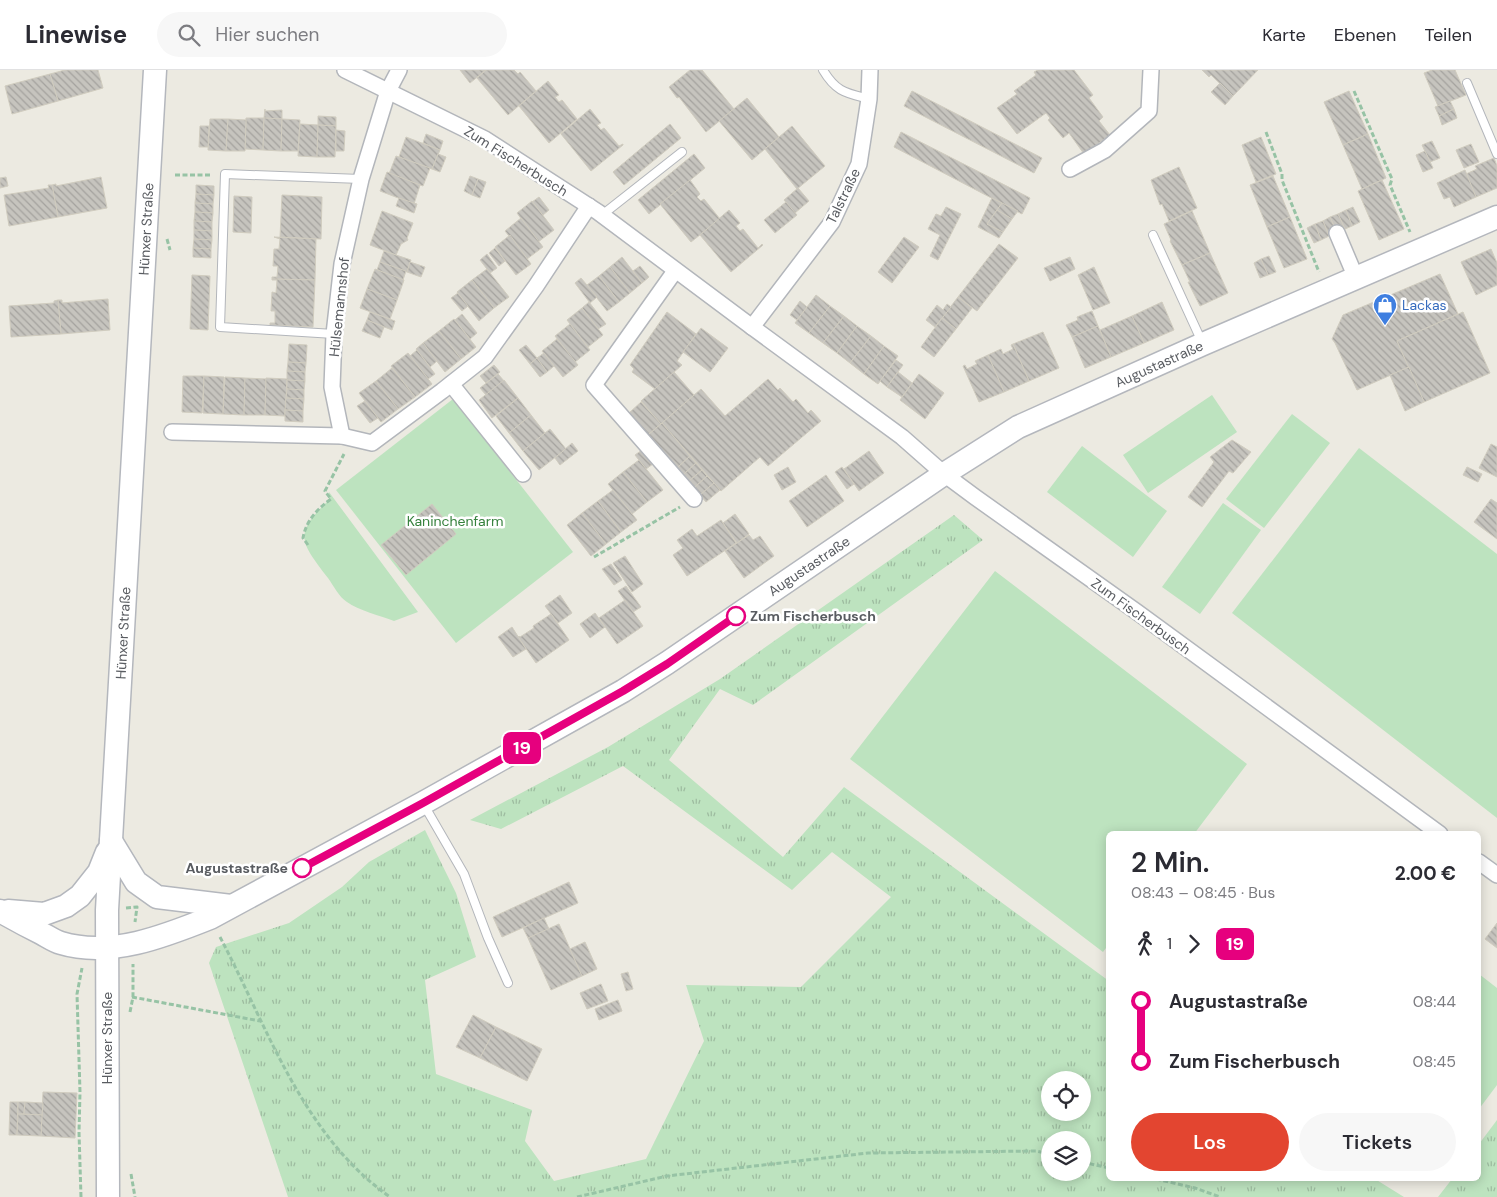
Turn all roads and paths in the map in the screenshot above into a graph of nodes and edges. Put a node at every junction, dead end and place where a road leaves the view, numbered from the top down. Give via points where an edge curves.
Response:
1 (156, 70) edge
2 (345, 70) edge
3 (399, 70) edge
4 (823, 70) edge
5 (870, 70) edge
6 (1151, 70) edge
7 (1467, 83) dead end
8 (388, 91) junction
9 (1354, 91) dead end
10 (869, 100) junction
11 (1266, 132) dead end
12 (682, 152) dead end
13 (1497, 154) edge
14 (1070, 169) dead end
15 (224, 174) junction
16 (175, 176) dead end
17 (361, 178) junction
18 (589, 206) junction
19 (602, 215) junction
20 (1497, 217) edge
21 (1337, 233) dead end
22 (1153, 235) dead end
23 (1418, 251) junction
24 (675, 271) junction
25 (1356, 278) junction
26 (1326, 291) junction
27 (752, 327) junction
28 (334, 334) junction
29 (1203, 344) junction
30 (451, 384) junction
31 (172, 432) dead end
32 (347, 437) junction
33 (523, 474) dead end
34 (944, 474) junction
35 (694, 499) joint
36 (308, 545) dead end
37 (594, 557) dead end
38 (423, 803) junction
39 (1436, 831) edge
40 (111, 841) junction
41 (1481, 863) edge
42 (1497, 875) edge
43 (231, 906) junction
44 (0, 911) edge
45 (210, 918) junction
46 (106, 947) junction
47 (84, 948) junction
48 (508, 983) dead end
49 (133, 997) dead end
50 (260, 1021) junction
51 (1041, 1152) edge
52 (1091, 1164) edge
53 (1106, 1167) edge
54 (1165, 1181) edge
55 (80, 1197) edge
56 (108, 1197) edge
57 (390, 1197) edge
58 (577, 1197) edge
59 (1220, 1197) edge

1 - 40 main road, Hünxer Straße
2 - 8 street, Zum Fischerbusch
3 - 8 street, Hülsemannshof
4 - 10 lane via 841,91
5 - 10 street, Talstraße
6 - 14 street via 1149,111 1105,150
7 - 13 lane
8 - 17 street, Hülsemannshof
8 - 18 street, Zum Fischerbusch via 485,139
9 - 23 path via 1392,179 1390,185
10 - 27 street, Talstraße via 859,164 832,222
11 - 26 path
12 - 19 lane
15 - 16 path
15 - 17 lane
15 - 28 lane via 220,327
17 - 28 street, Hülsemannshof via 342,264
18 - 19 street, Zum Fischerbusch
18 - 30 street via 485,356
19 - 24 street, Zum Fischerbusch
20 - 23 main road, Augustastraße
21 - 25 street
22 - 29 lane
23 - 25 main road, Augustastraße
24 - 27 street, Zum Fischerbusch
24 - 35 street via 594,386
25 - 26 main road, Augustastraße
26 - 29 main road, Augustastraße
27 - 34 street, Zum Fischerbusch via 902,437
28 - 32 street, Hülsemannshof via 332,387
29 - 34 main road, Augustastraße via 1018,427
30 - 32 street via 372,443
30 - 33 street
31 - 32 street
32 - 36 path via 325,491 332,499 314,515 304,531 303,538
34 - 38 main road, Augustastraße via 667,664
34 - 39 street, Zum Fischerbusch
35 - 37 path
38 - 43 main road, Augustastraße
38 - 48 lane via 464,874
40 - 43 main road via 136,882 158,897
40 - 44 main road via 100,872 80,896 66,906 44,914
40 - 46 main road, Hünxer Straße
41 - 42 street
43 - 45 main road, Augustastraße
44 - 47 main road, Augustastraße via 60,942
45 - 46 main road, Augustastraße via 177,931
45 - 50 path
46 - 47 main road, Augustastraße
46 - 56 main road, Hünxer Straße
47 - 55 path via 77,994
49 - 50 path
50 - 57 path via 301,1099 317,1121 358,1171
51 - 58 path via 868,1153 667,1176
52 - 53 path
54 - 59 path

